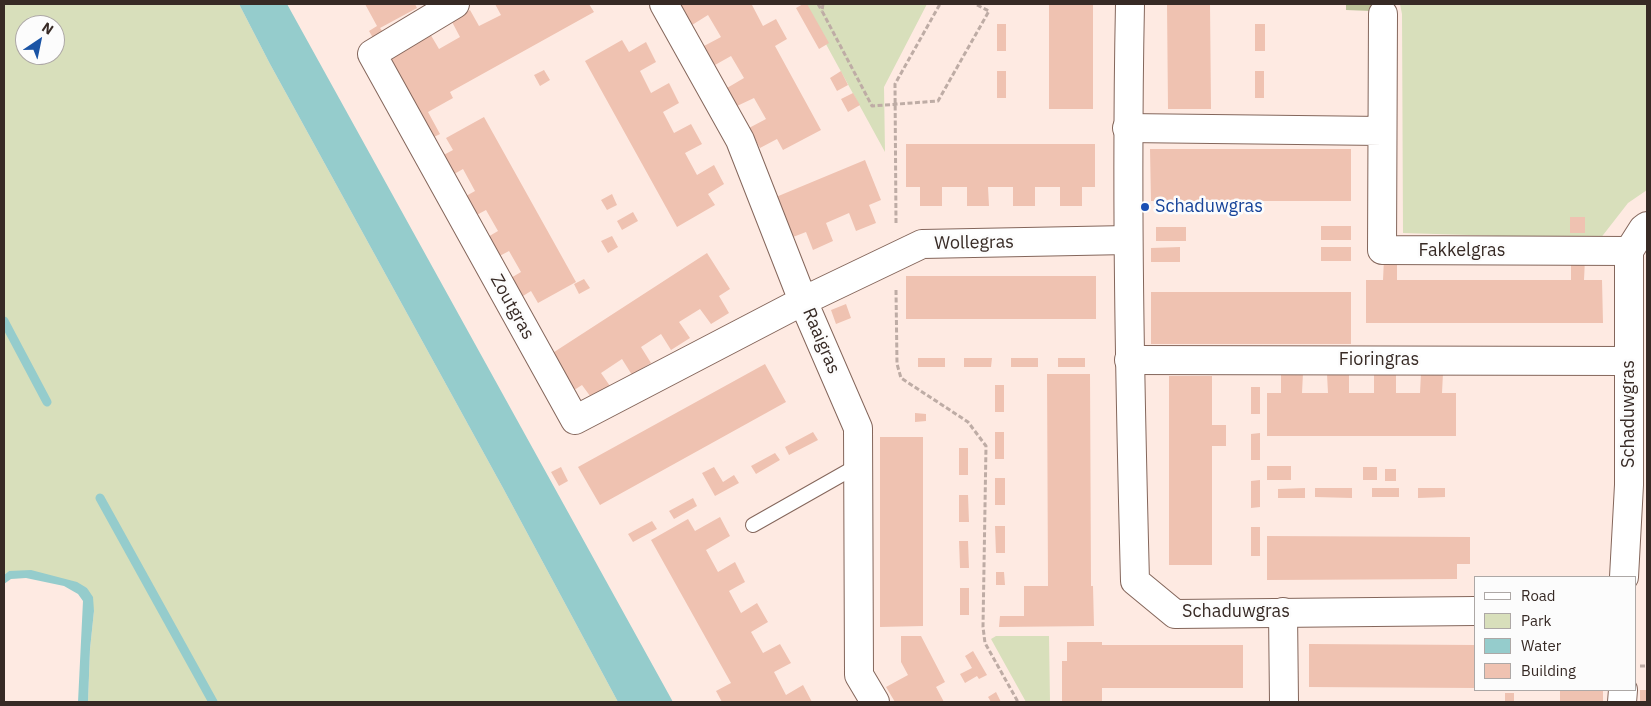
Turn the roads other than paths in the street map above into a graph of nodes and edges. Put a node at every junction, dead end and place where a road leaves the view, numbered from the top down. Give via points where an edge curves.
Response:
1 (455, 4) edge
2 (664, 4) edge
3 (1130, 4) edge
4 (1383, 14) dead end
5 (1127, 128) junction
6 (1382, 131) junction
7 (1647, 226) edge
8 (1128, 240) junction
9 (1629, 251) junction
10 (803, 300) junction
11 (1129, 360) junction
12 (1629, 361) junction
13 (858, 466) junction
14 (753, 525) dead end
15 (1624, 576) edge
16 (1474, 611) edge
17 (1283, 612) junction
18 (875, 702) edge
19 (1284, 702) edge

1 - 10 street, Zoutgras via 372,54 575,420
2 - 10 street, Raaigras via 740,140
3 - 5 street, Schaduwgras
4 - 6 street, Fakkelgras
5 - 6 street
5 - 8 street, Schaduwgras
6 - 9 street, Fakkelgras via 1382,250
7 - 9 street
8 - 10 street, Wollegras via 922,244
8 - 11 street, Schaduwgras
9 - 12 street, Schaduwgras
10 - 13 street, Raaigras via 858,428
11 - 12 street, Fioringras
11 - 17 street, Schaduwgras via 1135,580 1175,614
12 - 15 street, Schaduwgras via 1629,486
13 - 14 lane
13 - 18 street, Raaigras via 859,675
16 - 17 street, Schaduwgras
17 - 19 street

